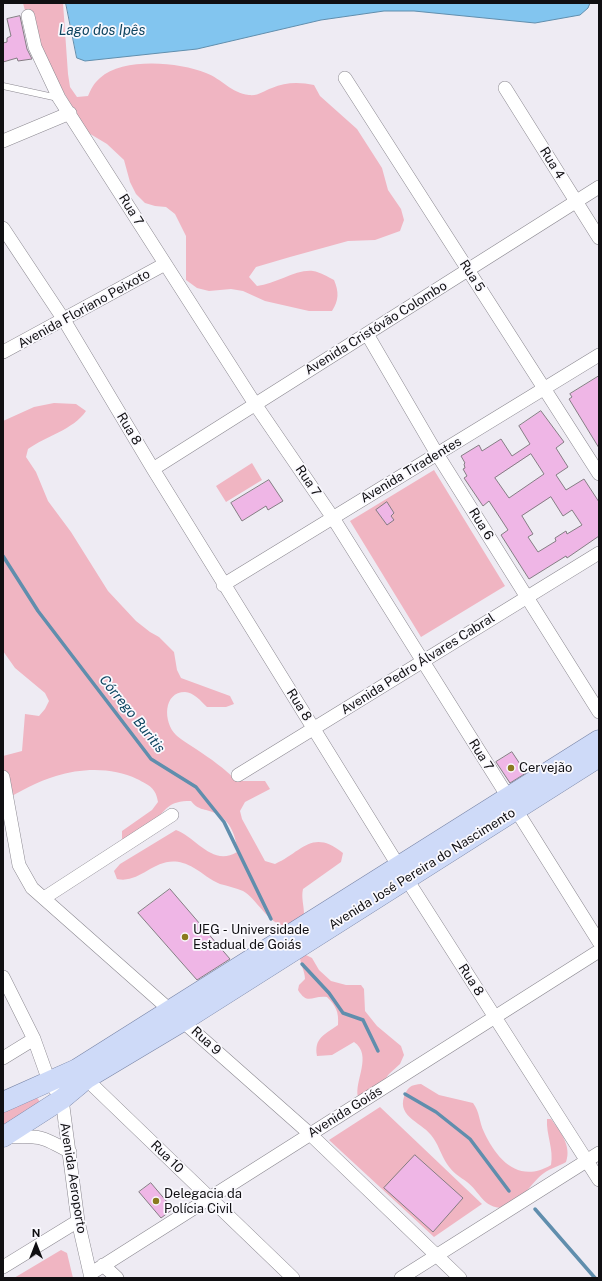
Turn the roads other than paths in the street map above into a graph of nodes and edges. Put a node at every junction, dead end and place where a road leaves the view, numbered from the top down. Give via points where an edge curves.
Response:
1 (28, 16) dead end
2 (345, 78) dead end
3 (3, 86) edge
4 (504, 88) dead end
5 (60, 98) junction
6 (70, 113) junction
7 (3, 141) edge
8 (599, 187) edge
9 (576, 201) junction
10 (3, 228) edge
11 (599, 238) edge
12 (165, 264) junction
13 (468, 270) junction
14 (64, 320) junction
15 (367, 334) junction
16 (5, 348) edge
17 (599, 355) edge
18 (544, 389) junction
19 (255, 404) junction
20 (436, 454) junction
21 (153, 469) junction
22 (599, 474) edge
23 (333, 518) junction
24 (599, 553) edge
25 (223, 585) junction
26 (527, 597) junction
27 (422, 662) junction
28 (599, 712) edge
29 (314, 728) junction
30 (599, 740) edge
31 (599, 757) edge
32 (238, 775) dead end
33 (3, 777) edge
34 (512, 804) junction
35 (172, 815) dead end
36 (402, 872) junction
37 (44, 898) junction
38 (599, 942) edge
39 (599, 951) edge
40 (3, 977) edge
41 (177, 1015) junction
42 (495, 1017) junction
43 (34, 1039) junction
44 (3, 1058) edge
45 (82, 1074) junction
46 (49, 1081) junction
47 (62, 1099) junction
48 (3, 1102) edge
49 (310, 1134) junction
50 (3, 1137) edge
51 (70, 1152) junction
52 (599, 1153) edge
53 (587, 1161) junction
54 (599, 1180) edge
55 (209, 1198) junction
56 (78, 1220) junction
57 (437, 1256) junction
58 (103, 1265) junction
59 (3, 1267) edge
60 (91, 1276) edge
61 (117, 1278) edge
62 (293, 1278) edge
63 (401, 1278) edge
64 (460, 1278) edge

1 - 5 street, Rua 7 via 35,47
2 - 13 street, Rua 5
3 - 5 lane
4 - 9 street, Rua 4
5 - 6 street, Rua 7
6 - 7 street
6 - 12 street, Rua 7
8 - 9 street, Avenida Cristóvão Colombo
9 - 11 street, Rua 4
9 - 13 street, Avenida Cristóvão Colombo
10 - 14 street, Rua 8
12 - 14 street, Avenida Floriano Peixoto
12 - 19 street, Rua 7
13 - 15 street, Avenida Cristóvão Colombo
13 - 18 street, Rua 5
14 - 16 street, Avenida Floriano Peixoto
14 - 21 street, Rua 8
15 - 19 street, Avenida Cristóvão Colombo
15 - 20 street, Rua 6
17 - 18 street, Avenida Tiradentes
18 - 20 street, Avenida Tiradentes
18 - 22 street, Rua 5
19 - 21 street, Avenida Cristóvão Colombo
19 - 23 street, Rua 7
20 - 23 street, Avenida Tiradentes
20 - 26 street, Rua 6
21 - 25 street, Rua 8
23 - 25 street, Avenida Tiradentes
23 - 27 street, Rua 7
24 - 26 street, Avenida Pedro Álvares Cabral
25 - 29 street, Rua 8
26 - 27 street, Avenida Pedro Álvares Cabral
26 - 28 street, Rua 6
27 - 29 street, Avenida Pedro Álvares Cabral
27 - 34 street, Rua 7
29 - 32 street, Avenida Pedro Álvares Cabral
29 - 36 street, Rua 8
30 - 34 main road, Avenida José Pereira do Nascimento
31 - 34 main road, Avenida José Pereira do Nascimento
33 - 37 street, Rua 9 via 19,865 32,888
34 - 36 main road, Avenida José Pereira do Nascimento
34 - 38 street, Rua 7
35 - 37 street
36 - 41 main road, Avenida José Pereira do Nascimento
36 - 42 street, Rua 8
37 - 41 street, Rua 9
39 - 42 street, Avenida Goiás
40 - 43 street, Avenida Aeroporto
41 - 45 main road, Avenida José Pereira do Nascimento
41 - 49 street, Rua 9
42 - 49 street, Avenida Goiás
42 - 53 street, Rua 8
43 - 44 street
43 - 46 street, Avenida Aeroporto
45 - 46 main road, Avenida José Pereira do Nascimento
45 - 47 main road, Avenida José Pereira do Nascimento
45 - 55 street, Rua 10
46 - 47 street, Avenida Aeroporto
46 - 48 main road, Avenida José Pereira do Nascimento
47 - 50 main road, Avenida José Pereira do Nascimento
47 - 51 street, Avenida Aeroporto
49 - 55 street, Avenida Goiás
49 - 57 street, Rua 9
50 - 51 street via 34,1135
51 - 56 street, Avenida Aeroporto
52 - 53 street
53 - 54 street, Rua 8
53 - 57 street
55 - 58 street, Avenida Goiás
55 - 62 street, Rua 10
56 - 59 street
56 - 60 street, Avenida Aeroporto
57 - 63 street
57 - 64 street, Rua 9
58 - 60 street, Avenida Goiás
58 - 61 street

